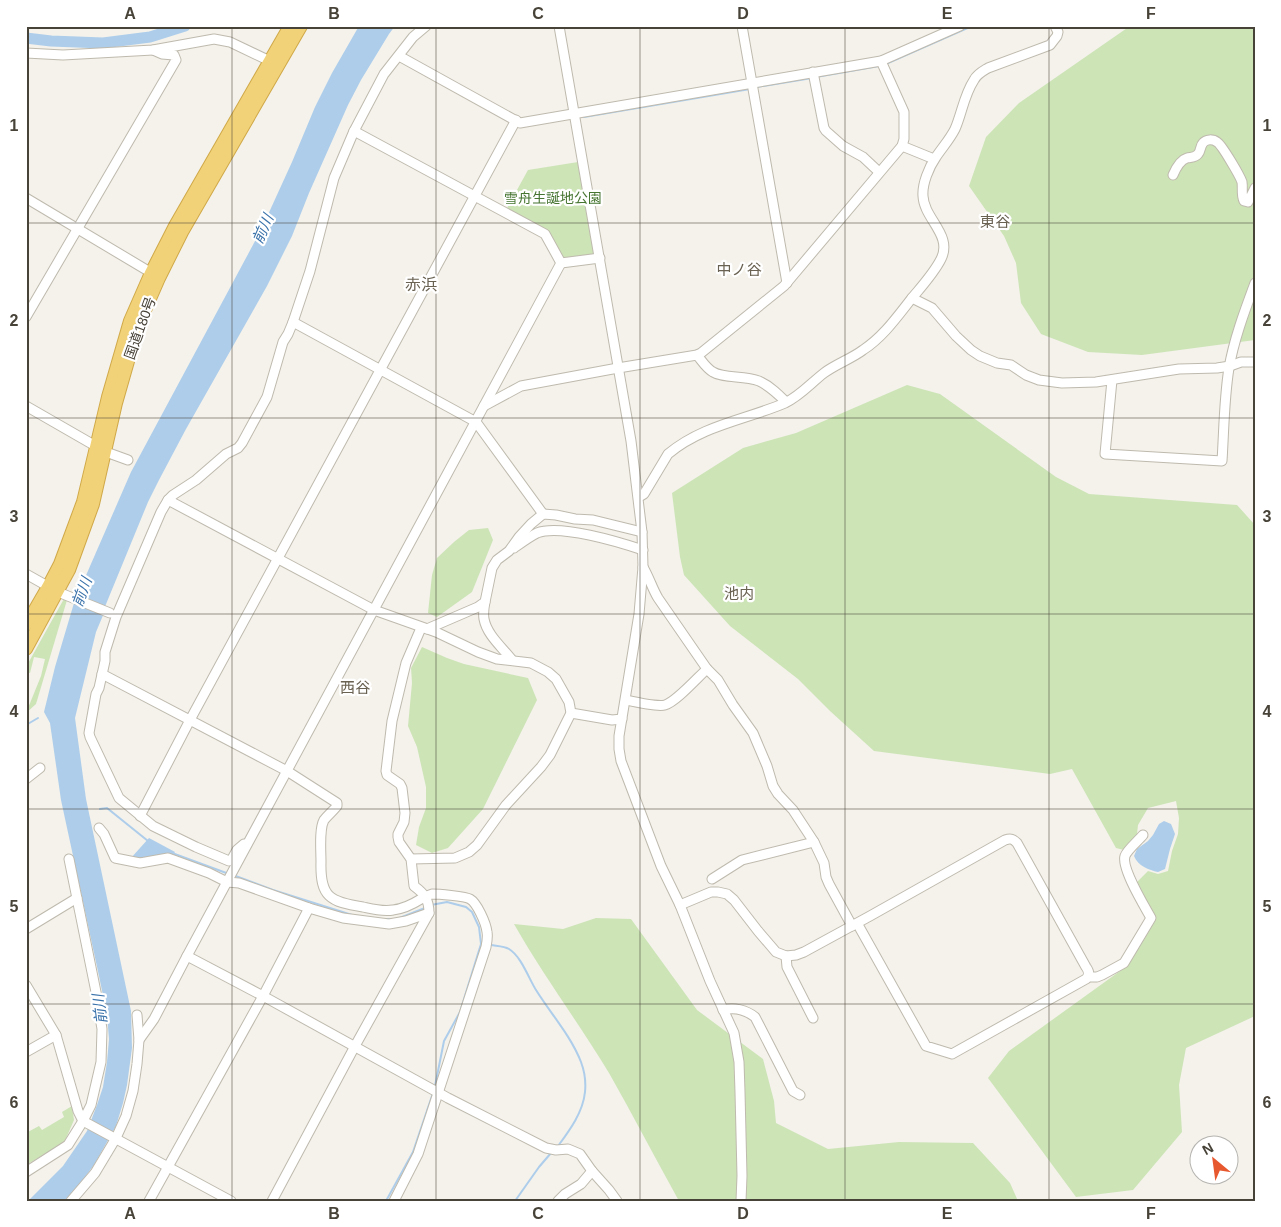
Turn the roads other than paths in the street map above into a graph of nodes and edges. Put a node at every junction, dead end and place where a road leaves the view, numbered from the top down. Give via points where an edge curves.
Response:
1 (290, 26) edge
2 (301, 26) edge
3 (426, 26) edge
4 (559, 26) edge
5 (742, 26) edge
6 (960, 26) edge
7 (1055, 26) edge
8 (153, 50) junction
9 (26, 53) edge
10 (399, 56) junction
11 (881, 61) junction
12 (274, 64) junction
13 (813, 76) junction
14 (751, 83) junction
15 (575, 114) junction
16 (516, 120) junction
17 (354, 131) junction
18 (902, 146) junction
19 (934, 159) junction
20 (879, 172) junction
21 (1173, 175) dead end
22 (1255, 188) edge
23 (475, 196) junction
24 (26, 198) edge
25 (78, 228) junction
26 (600, 258) junction
27 (561, 263) junction
28 (155, 275) junction
29 (1255, 283) edge
30 (787, 284) junction
31 (912, 298) junction
32 (26, 317) edge
33 (293, 322) junction
34 (697, 355) junction
35 (1255, 362) edge
36 (1230, 366) junction
37 (618, 368) junction
38 (380, 369) junction
39 (1112, 380) junction
40 (786, 402) junction
41 (26, 406) edge
42 (484, 406) junction
43 (476, 422) junction
44 (101, 449) junction
45 (128, 460) dead end
46 (639, 498) junction
47 (168, 500) junction
48 (543, 514) junction
49 (642, 532) junction
50 (642, 550) junction
51 (509, 551) junction
52 (278, 559) junction
53 (643, 567) junction
54 (26, 574) edge
55 (53, 590) junction
56 (485, 602) junction
57 (374, 610) junction
58 (109, 613) dead end
59 (26, 625) edge
60 (424, 628) junction
61 (26, 649) edge
62 (512, 660) junction
63 (707, 669) junction
64 (102, 674) junction
65 (626, 700) junction
66 (571, 713) junction
67 (622, 719) junction
68 (190, 720) junction
69 (40, 768) dead end
70 (287, 772) junction
71 (26, 779) edge
72 (140, 816) junction
73 (99, 828) dead end
74 (1143, 835) dead end
75 (814, 842) junction
76 (247, 844) junction
77 (69, 859) dead end
78 (411, 859) junction
79 (229, 877) junction
80 (712, 879) dead end
81 (77, 898) junction
82 (428, 905) junction
83 (680, 906) junction
84 (309, 908) junction
85 (854, 924) junction
86 (26, 929) edge
87 (187, 956) junction
88 (786, 956) junction
89 (1088, 977) junction
90 (26, 985) edge
91 (263, 996) junction
92 (723, 1010) junction
93 (137, 1015) dead end
94 (813, 1018) dead end
95 (56, 1035) junction
96 (139, 1040) junction
97 (355, 1046) junction
98 (26, 1052) edge
99 (435, 1091) junction
100 (800, 1095) dead end
101 (85, 1122) junction
102 (115, 1137) junction
103 (168, 1166) junction
104 (592, 1171) junction
105 (26, 1172) edge
106 (71, 1201) edge
107 (149, 1201) edge
108 (231, 1201) edge
109 (272, 1201) edge
110 (394, 1201) edge
111 (558, 1201) edge
112 (616, 1201) edge
113 (741, 1201) edge

1 - 12 highway, 国道180号
2 - 12 highway, 国道180号
3 - 10 street
4 - 15 street
5 - 14 street
6 - 11 street
7 - 19 street via 1057,36 1050,45 988,68 975,78 952,134
8 - 9 street via 63,55
8 - 12 street via 214,38 230,42
8 - 25 street via 174,55 176,60
10 - 16 street
10 - 17 street via 384,74
11 - 13 street
11 - 18 street via 904,112
12 - 28 highway, 国道180号 via 175,226
13 - 14 street
13 - 20 street via 826,131
14 - 15 street
14 - 30 street
15 - 16 street via 520,123
15 - 26 street
16 - 23 street
17 - 23 street
17 - 33 street via 334,178
18 - 19 street
18 - 20 street
19 - 31 street via 923,197 944,240 944,253
20 - 30 street
21 - 22 street via 1180,162 1196,156 1203,142 1212,140 1221,145 1242,181 1244,201 1248,202
23 - 27 street via 545,234
23 - 38 street
24 - 25 street
25 - 28 street
25 - 32 street
26 - 27 street
26 - 37 street
27 - 42 street
28 - 44 highway, 国道180号 via 130,321 108,398
29 - 36 street
30 - 34 street
31 - 39 street via 932,308 963,343 991,361 1011,365 1040,380 1062,383
31 - 40 street via 880,338
33 - 38 street
33 - 47 street via 283,342 267,397 242,443
34 - 37 street
34 - 40 street via 713,372 758,381
35 - 36 street
36 - 39 street via 1178,369
36 - 39 street via 1222,461 1105,454
37 - 42 street via 520,386
37 - 46 street
38 - 43 street
38 - 52 street
40 - 46 street via 701,432 674,449
41 - 44 street
42 - 43 street
43 - 48 street
43 - 57 street
44 - 45 street
44 - 55 highway, 国道180号
46 - 49 street
47 - 52 street
47 - 64 street via 116,617
48 - 49 street via 593,520
48 - 51 street
49 - 50 street
50 - 51 street via 594,535 547,531 537,533
50 - 53 street
51 - 56 street via 492,568
52 - 57 street
52 - 68 street
53 - 63 street via 658,598
53 - 65 street
54 - 55 street
55 - 58 street
55 - 59 highway, 国道180号
55 - 61 highway, 国道180号
56 - 60 street via 432,628
56 - 62 street via 486,626
57 - 60 street
57 - 70 street
60 - 62 street via 497,659
60 - 78 street via 406,663 392,721 386,771 402,788 405,813 398,837
62 - 66 street via 531,663 556,679
63 - 65 street via 665,705
63 - 75 street via 718,680 753,733 772,786 794,810
64 - 68 street
64 - 72 street via 90,737 119,798
65 - 67 street
66 - 67 street
66 - 78 street via 550,756 506,805 477,845 455,858
67 - 83 street via 619,736 621,761
68 - 70 street
68 - 72 street
69 - 71 street
70 - 76 street
70 - 82 street via 337,803 323,821 322,828 321,873 326,893 344,904 385,911
72 - 76 street via 196,848 229,861 237,850
73 - 79 street via 115,858 140,863 168,858
74 - 89 street via 1124,859 1151,918 1124,963 1102,975
75 - 80 street via 742,860
75 - 85 street via 829,884
76 - 79 street
77 - 81 street
78 - 82 street via 414,886 424,893
79 - 84 street
79 - 87 street
81 - 86 street
81 - 101 street via 102,1029 97,1084
82 - 84 street via 406,921 389,924 343,918
82 - 97 street
82 - 99 street via 431,894 470,899 485,922 487,933
83 - 88 street via 711,892 726,894 769,945
83 - 92 street
84 - 91 street
85 - 88 street via 804,952
85 - 89 street via 926,1046 952,1054
85 - 89 street via 1010,838 1017,843 1089,972
87 - 91 street
87 - 96 street via 154,1019
88 - 94 street via 787,967
90 - 95 street
91 - 97 street
91 - 103 street
92 - 100 street via 748,1012 756,1017 793,1091
92 - 113 street via 734,1033 739,1062
93 - 96 street
95 - 98 street
95 - 101 street via 78,1111
96 - 102 street via 133,1091 126,1116
97 - 99 street
97 - 109 street
99 - 104 street via 546,1148 580,1154
99 - 110 street via 418,1154
101 - 102 street
101 - 105 street via 65,1148
102 - 103 street
102 - 106 street via 95,1173
103 - 107 street
103 - 108 street
104 - 111 street
104 - 112 street

